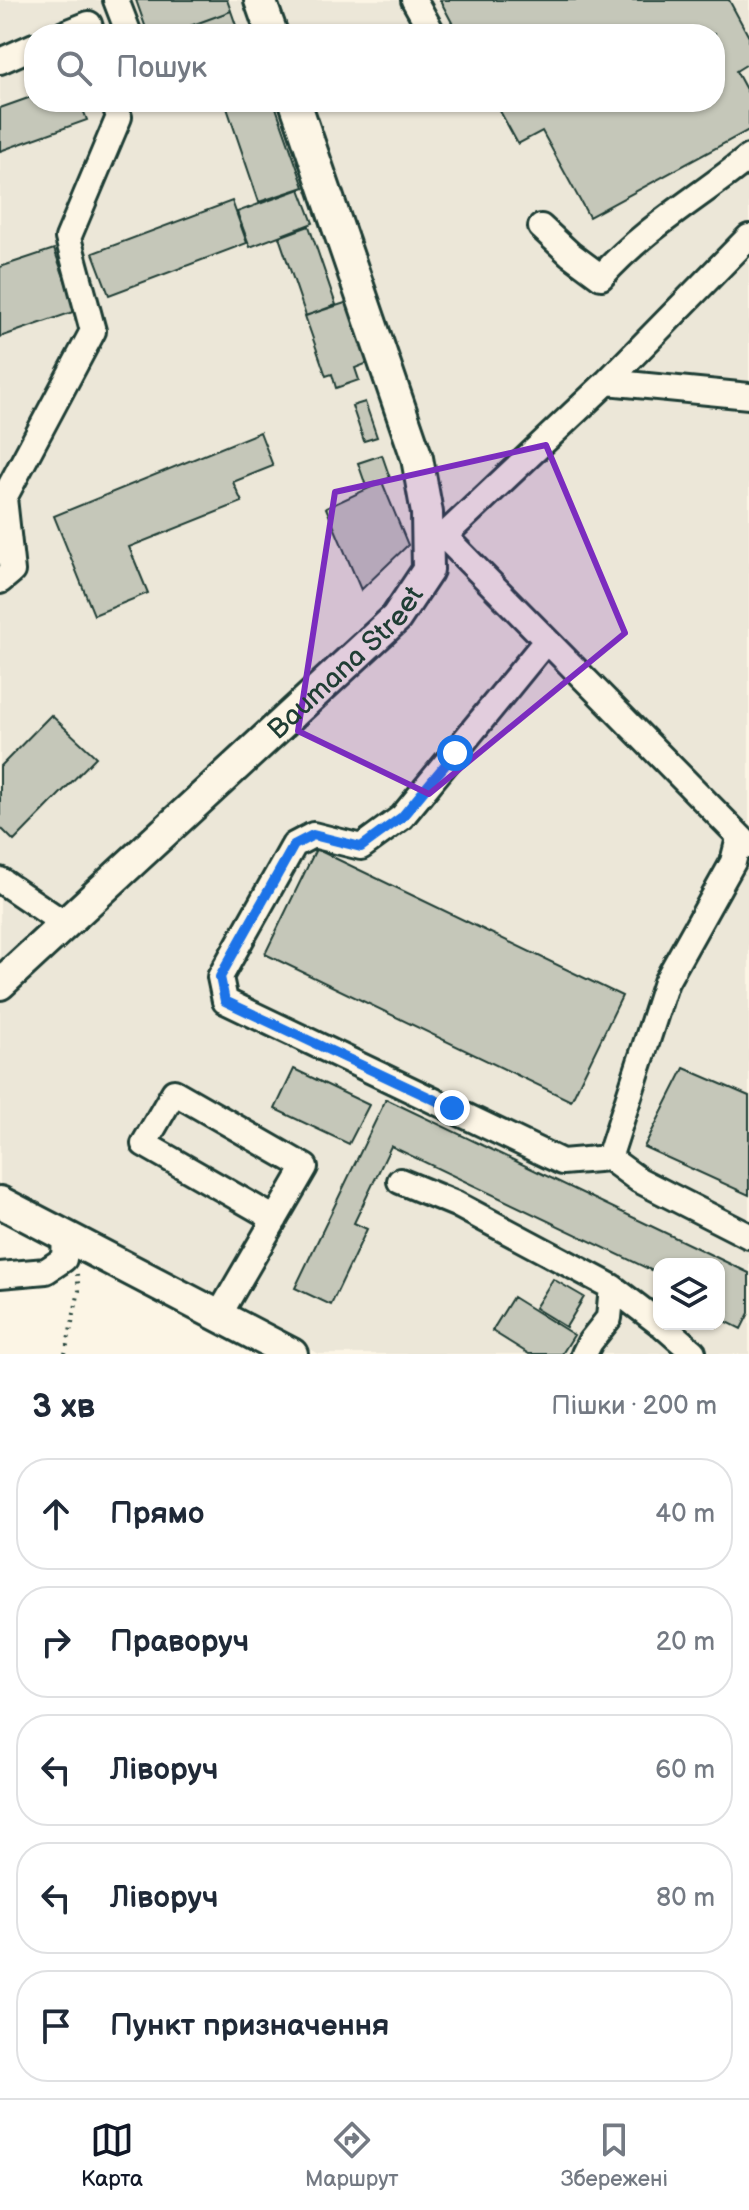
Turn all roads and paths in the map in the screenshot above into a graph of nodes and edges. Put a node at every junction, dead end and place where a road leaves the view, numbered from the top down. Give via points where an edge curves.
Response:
1 (116, 0) edge
2 (260, 0) edge
3 (414, 0) edge
4 (125, 24) edge
5 (268, 24) edge
6 (427, 24) edge
7 (24, 50) edge
8 (0, 61) edge
9 (117, 112) edge
10 (298, 112) edge
11 (749, 157) edge
12 (541, 227) dead end
13 (749, 237) edge
14 (607, 382) junction
15 (749, 396) edge
16 (2, 496) edge
17 (435, 538) junction
18 (0, 581) edge
19 (546, 641) junction
20 (744, 842) edge
21 (0, 880) edge
22 (65, 924) junction
23 (0, 984) edge
24 (609, 1158) junction
25 (400, 1181) dead end
26 (0, 1202) edge
27 (275, 1219) junction
28 (749, 1236) edge
29 (70, 1238) junction
30 (0, 1275) edge
31 (612, 1287) junction
32 (219, 1315) junction
33 (653, 1318) edge
34 (668, 1330) edge
35 (65, 1354) edge
36 (292, 1354) edge
37 (584, 1354) edge
38 (692, 1354) edge

1 - 4 lane
2 - 5 main road
3 - 6 lane
7 - 8 lane
9 - 16 lane via 68,238 93,331
10 - 17 main road, Baumana Street via 417,458
11 - 12 lane via 663,220 601,277
13 - 14 lane
14 - 15 lane
14 - 17 lane
16 - 18 lane via 12,571
17 - 19 lane
17 - 22 main road, Baumana Street via 428,570 396,618
19 - 20 lane
19 - 24 lane via 402,817 361,847 313,835 294,845 220,977 225,1001 562,1162
20 - 24 lane via 666,982
21 - 22 lane
22 - 23 main road, Baumana Street
24 - 28 lane via 639,1180
25 - 31 lane via 469,1211
26 - 29 main road
27 - 27 lane via 305,1167 174,1092 144,1144
27 - 32 lane
29 - 30 lane via 64,1259 46,1271
29 - 32 main road
29 - 35 path via 79,1291
31 - 33 lane
31 - 37 lane via 609,1318
32 - 36 main road
34 - 38 lane

